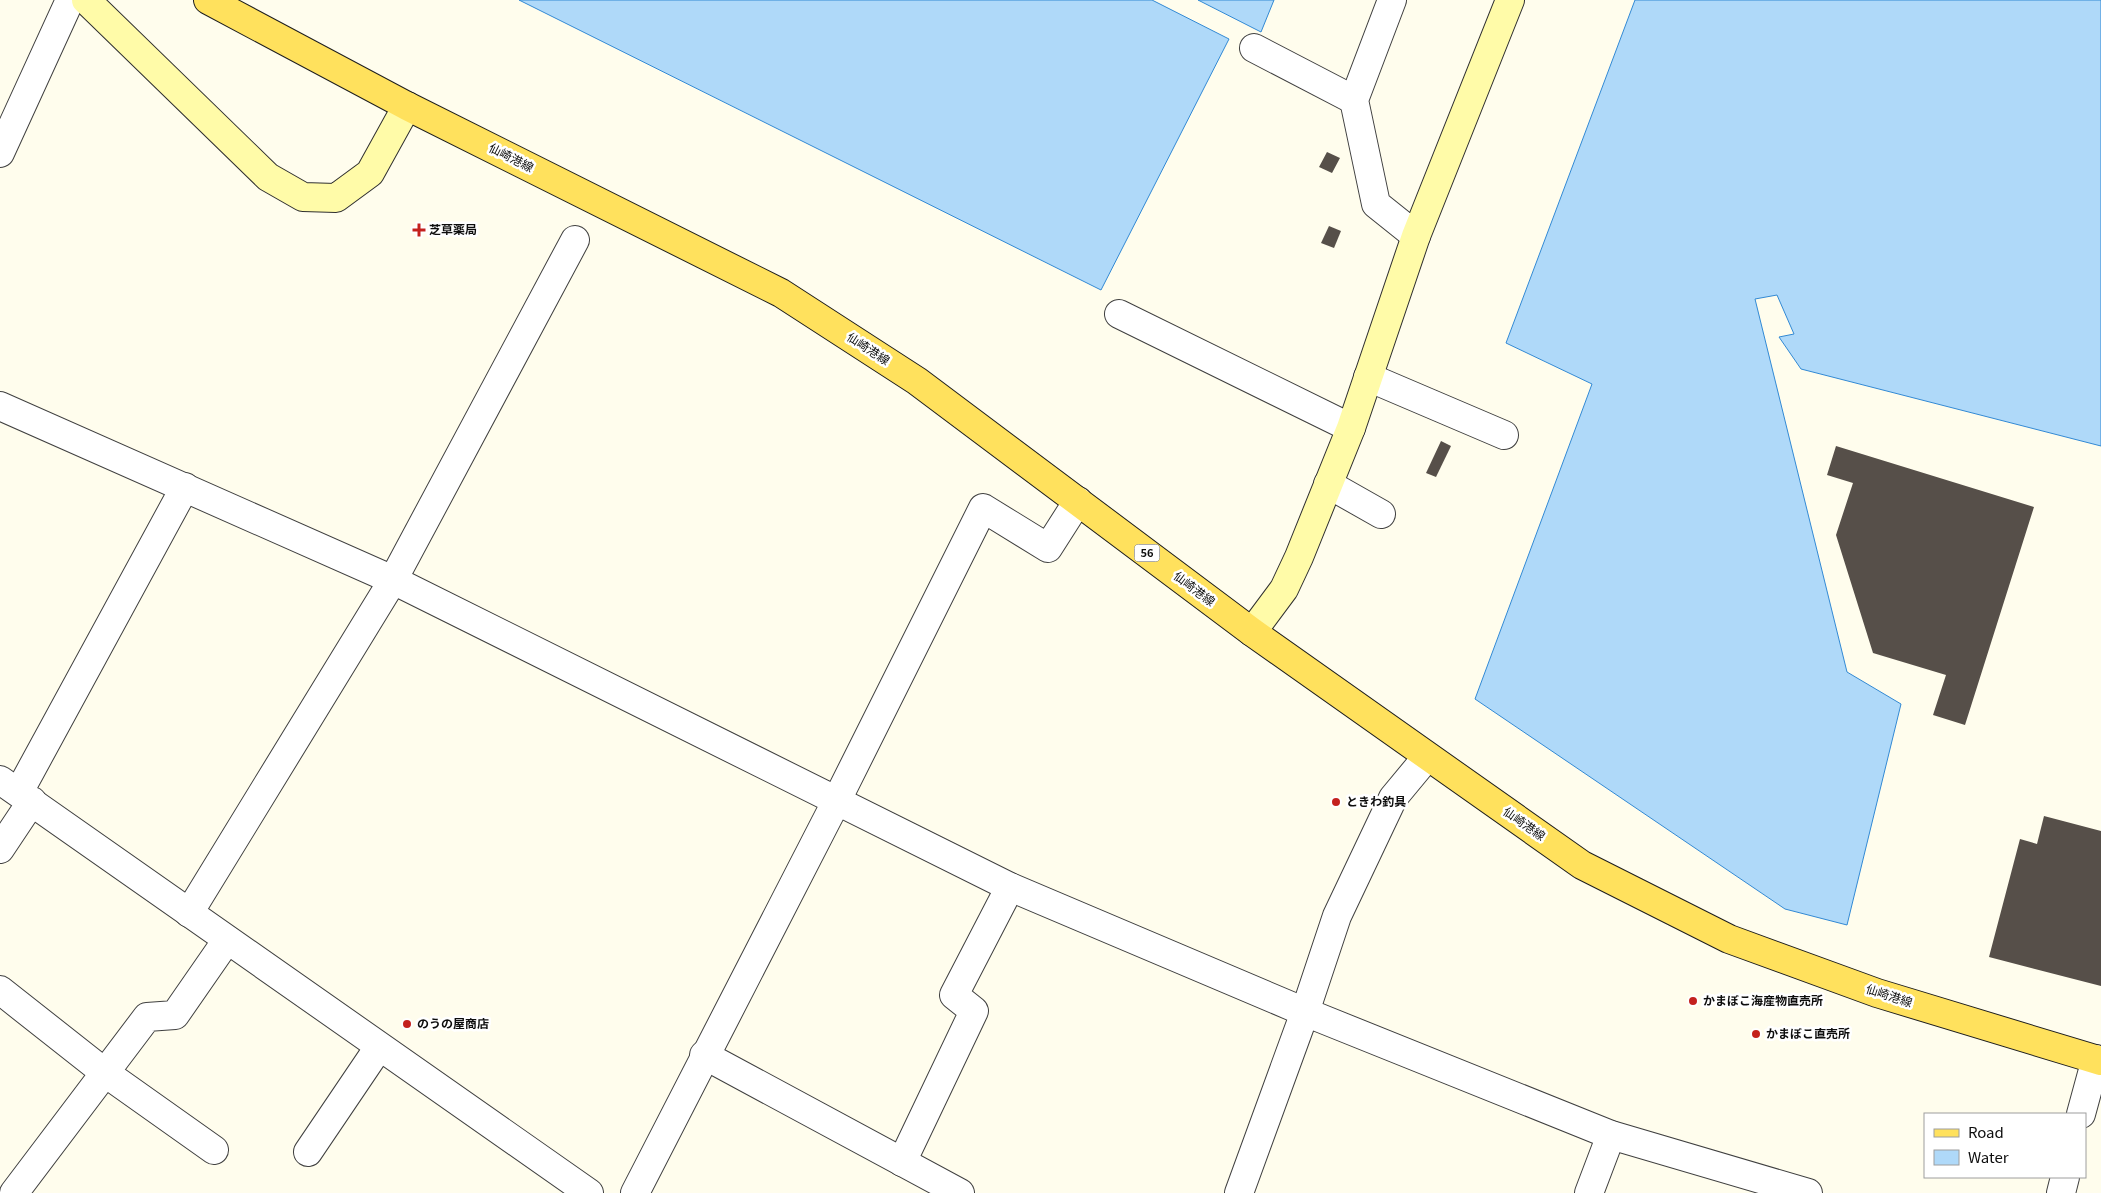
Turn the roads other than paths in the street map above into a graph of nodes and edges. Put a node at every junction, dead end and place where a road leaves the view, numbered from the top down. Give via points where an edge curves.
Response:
1 (70, 0) edge
2 (86, 0) edge
3 (208, 0) edge
4 (1392, 0) edge
5 (1510, 0) edge
6 (1254, 48) dead end
7 (1354, 100) junction
8 (407, 106) junction
9 (0, 153) edge
10 (1416, 236) junction
11 (575, 240) dead end
12 (1120, 314) dead end
13 (1368, 377) junction
14 (0, 406) edge
15 (1351, 428) junction
16 (1504, 435) dead end
17 (1328, 484) junction
18 (185, 487) junction
19 (1078, 501) junction
20 (1382, 514) dead end
21 (393, 580) junction
22 (1252, 632) junction
23 (1427, 757) junction
24 (17, 791) edge
25 (836, 802) junction
26 (0, 849) edge
27 (1010, 887) junction
28 (189, 913) junction
29 (228, 940) junction
30 (0, 990) edge
31 (1305, 1012) junction
32 (379, 1047) junction
33 (704, 1055) junction
34 (2098, 1060) edge
35 (104, 1072) junction
36 (2081, 1113) edge
37 (1611, 1135) junction
38 (214, 1150) dead end
39 (308, 1152) dead end
40 (902, 1162) junction
41 (2065, 1178) edge
42 (14, 1193) edge
43 (589, 1193) edge
44 (634, 1193) edge
45 (960, 1193) edge
46 (1238, 1193) edge
47 (1589, 1193) edge
48 (1808, 1193) edge
49 (2061, 1193) edge

1 - 9 street
2 - 8 street via 268,178 303,197 336,198 370,173
3 - 8 main road, 仙崎港線 / 56
4 - 7 street
5 - 10 street
6 - 7 street
7 - 10 street via 1376,204
8 - 19 main road, 仙崎港線 / 56 via 781,294 917,381
10 - 13 street
11 - 21 street
12 - 15 street
13 - 15 street
13 - 16 street
14 - 18 street
15 - 17 street
17 - 20 street
17 - 22 street via 1284,589
18 - 21 street
18 - 24 street
19 - 22 main road, 仙崎港線 / 56
19 - 25 street via 1048,548 983,508
21 - 25 street
21 - 28 street
22 - 23 main road, 仙崎港線 / 56
23 - 31 street via 1393,798 1337,916
23 - 34 main road, 仙崎港線 / 56 via 1582,864 1729,939 1877,993
24 - 26 street
24 - 28 street
25 - 27 street
25 - 33 street
27 - 31 street
27 - 40 street via 954,995 974,1011
28 - 29 street
29 - 32 street
29 - 35 street via 175,1015 147,1017
30 - 35 street
31 - 37 street
31 - 46 street
32 - 39 street
32 - 43 street
33 - 40 street
33 - 44 street
34 - 36 street
35 - 38 street
35 - 42 street
37 - 47 street
37 - 48 street
40 - 45 street
41 - 49 street

